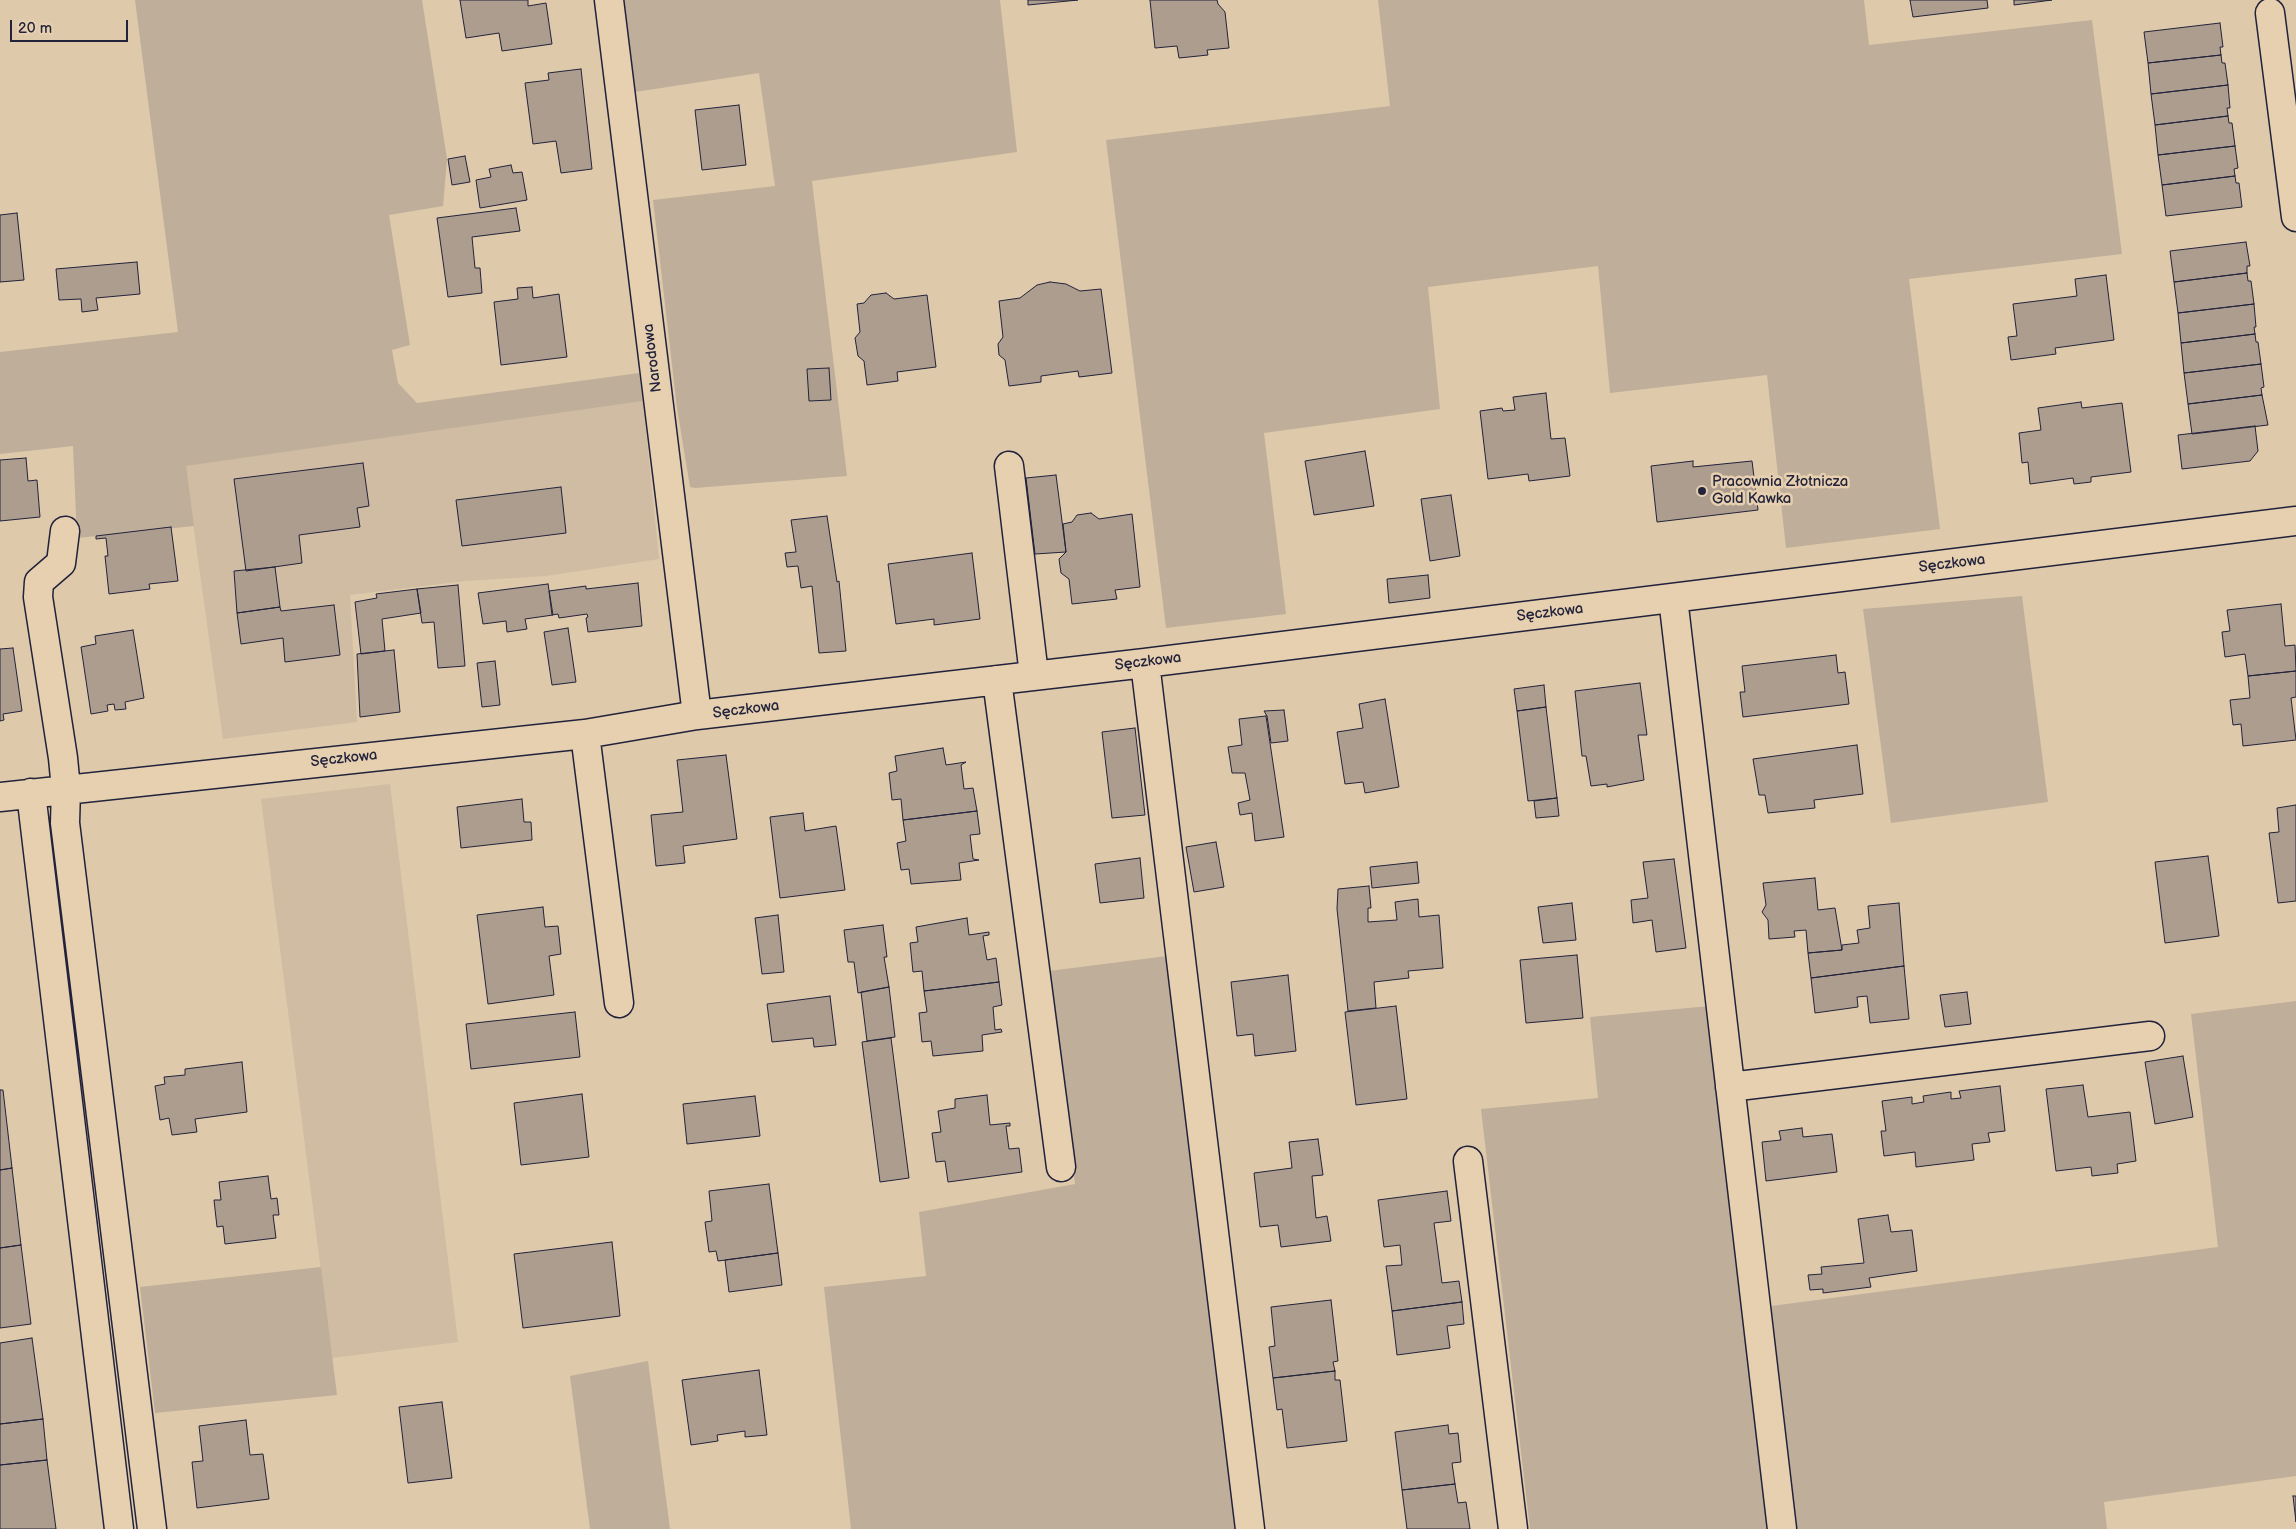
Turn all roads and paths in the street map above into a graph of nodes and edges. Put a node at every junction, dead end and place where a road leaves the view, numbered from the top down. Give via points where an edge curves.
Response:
1 (609, 0) edge
2 (2270, 12) dead end
3 (2296, 217) edge
4 (1008, 466) dead end
5 (2296, 521) edge
6 (65, 531) dead end
7 (1674, 598) junction
8 (1146, 663) junction
9 (1034, 675) junction
10 (997, 680) junction
11 (697, 715) junction
12 (585, 734) junction
13 (66, 788) junction
14 (31, 793) junction
15 (0, 797) edge
16 (619, 1003) dead end
17 (2150, 1036) dead end
18 (1730, 1087) junction
19 (1468, 1161) dead end
20 (1061, 1167) dead end
21 (119, 1529) edge
22 (152, 1529) edge
23 (1250, 1529) edge
24 (1513, 1529) edge
25 (1782, 1529) edge

1 - 11 street, Narodowa
2 - 3 street
4 - 9 street
5 - 7 street, Sęczkowa
6 - 13 street via 61,563 39,582 37,588
7 - 8 street, Sęczkowa
7 - 18 street
8 - 9 street, Sęczkowa
8 - 23 street
9 - 10 street, Sęczkowa
10 - 11 street, Sęczkowa
10 - 20 street
11 - 12 street, Sęczkowa
12 - 13 street, Sęczkowa
12 - 16 street
13 - 14 street, Sęczkowa
13 - 22 street via 65,823
14 - 15 street, Sęczkowa
14 - 21 street
17 - 18 street
18 - 25 street
19 - 24 street

